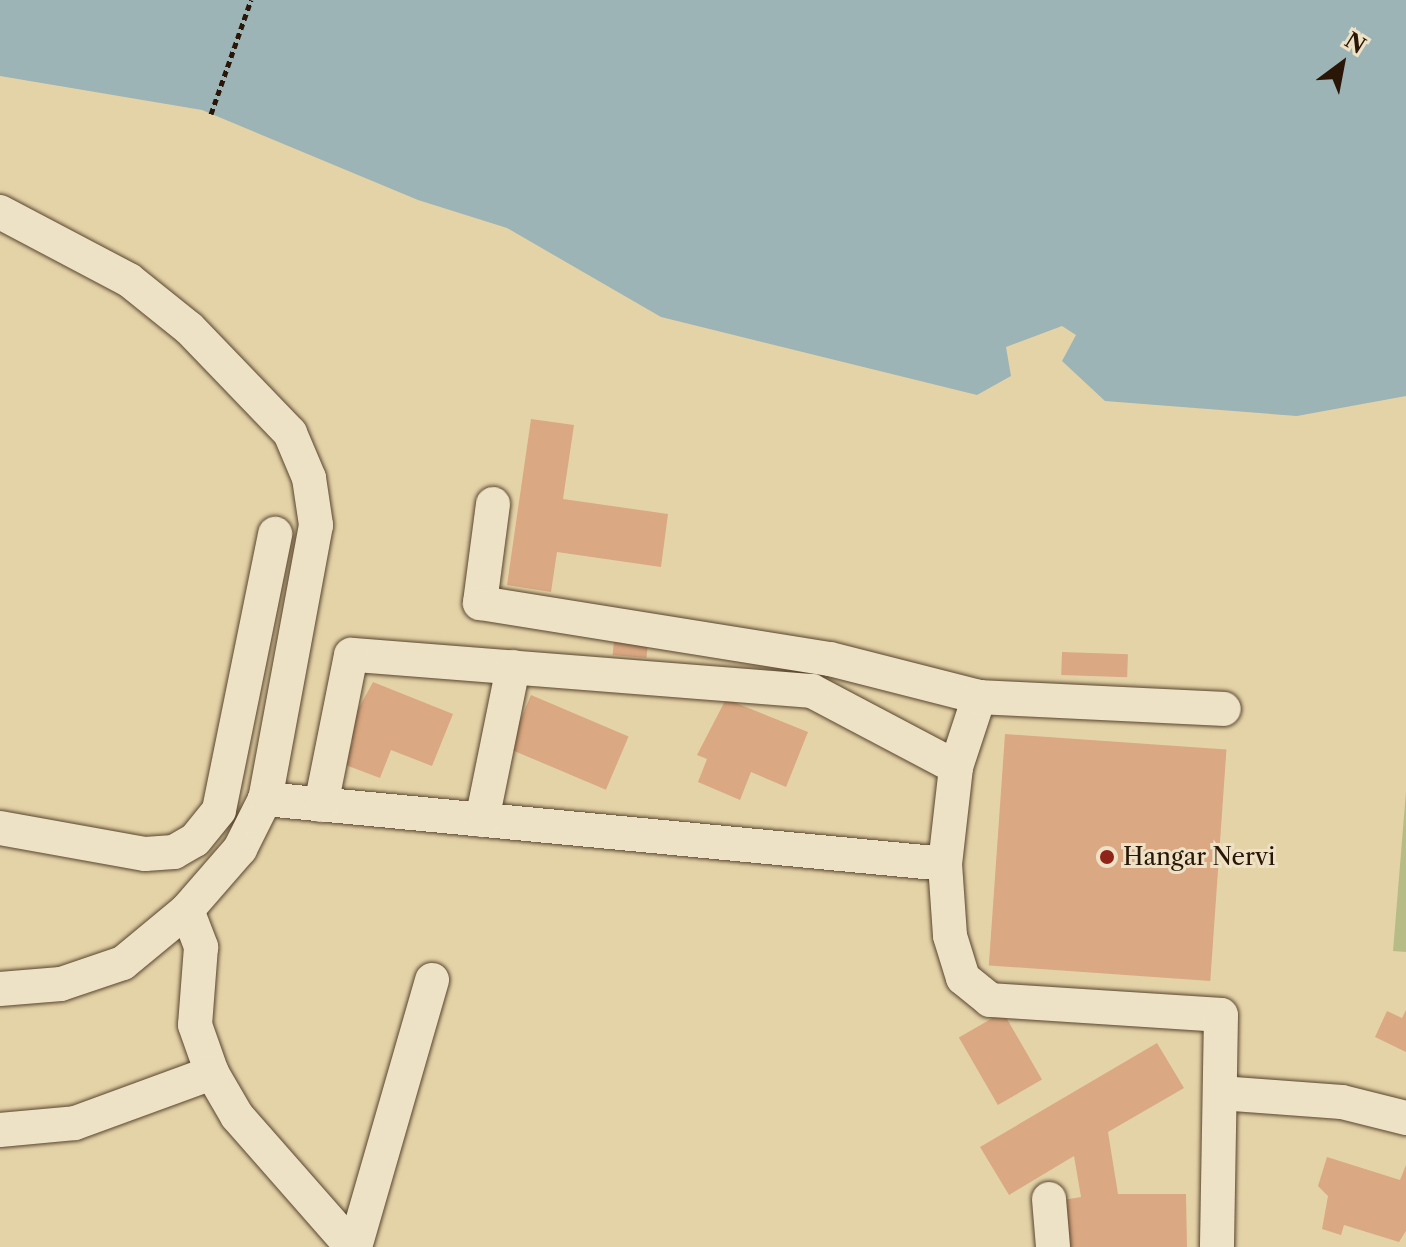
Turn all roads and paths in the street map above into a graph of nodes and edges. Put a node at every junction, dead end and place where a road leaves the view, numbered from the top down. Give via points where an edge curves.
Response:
1 (251, 0) edge
2 (211, 114) dead end
3 (0, 212) edge
4 (493, 504) dead end
5 (275, 534) dead end
6 (513, 667) junction
7 (979, 697) junction
8 (1224, 709) dead end
9 (956, 767) junction
10 (265, 799) junction
11 (321, 805) junction
12 (482, 820) junction
13 (0, 828) edge
14 (945, 864) junction
15 (187, 910) junction
16 (432, 980) dead end
17 (0, 989) edge
18 (212, 1073) junction
19 (1220, 1093) junction
20 (1406, 1118) edge
21 (0, 1130) edge
22 (1049, 1199) dead end
23 (354, 1247) edge
24 (1053, 1247) edge
25 (1217, 1247) edge

1 - 2 path
3 - 10 street via 129,280 189,328 290,433 309,478 316,525
4 - 7 street via 480,603 830,659
5 - 13 street via 219,810 195,840 174,852 145,854
6 - 9 street via 812,691
6 - 11 street via 351,655
6 - 12 street
7 - 8 street
7 - 9 street
9 - 14 street
10 - 11 street
10 - 15 street via 240,849
11 - 12 street
12 - 14 street
14 - 19 street via 950,936 963,978 990,1000 1221,1015
15 - 17 street via 123,963 61,984
15 - 18 street via 201,947 195,1025
16 - 23 street
18 - 21 street via 75,1123
18 - 23 street via 237,1116
19 - 20 street via 1342,1102
19 - 25 street
22 - 24 street

